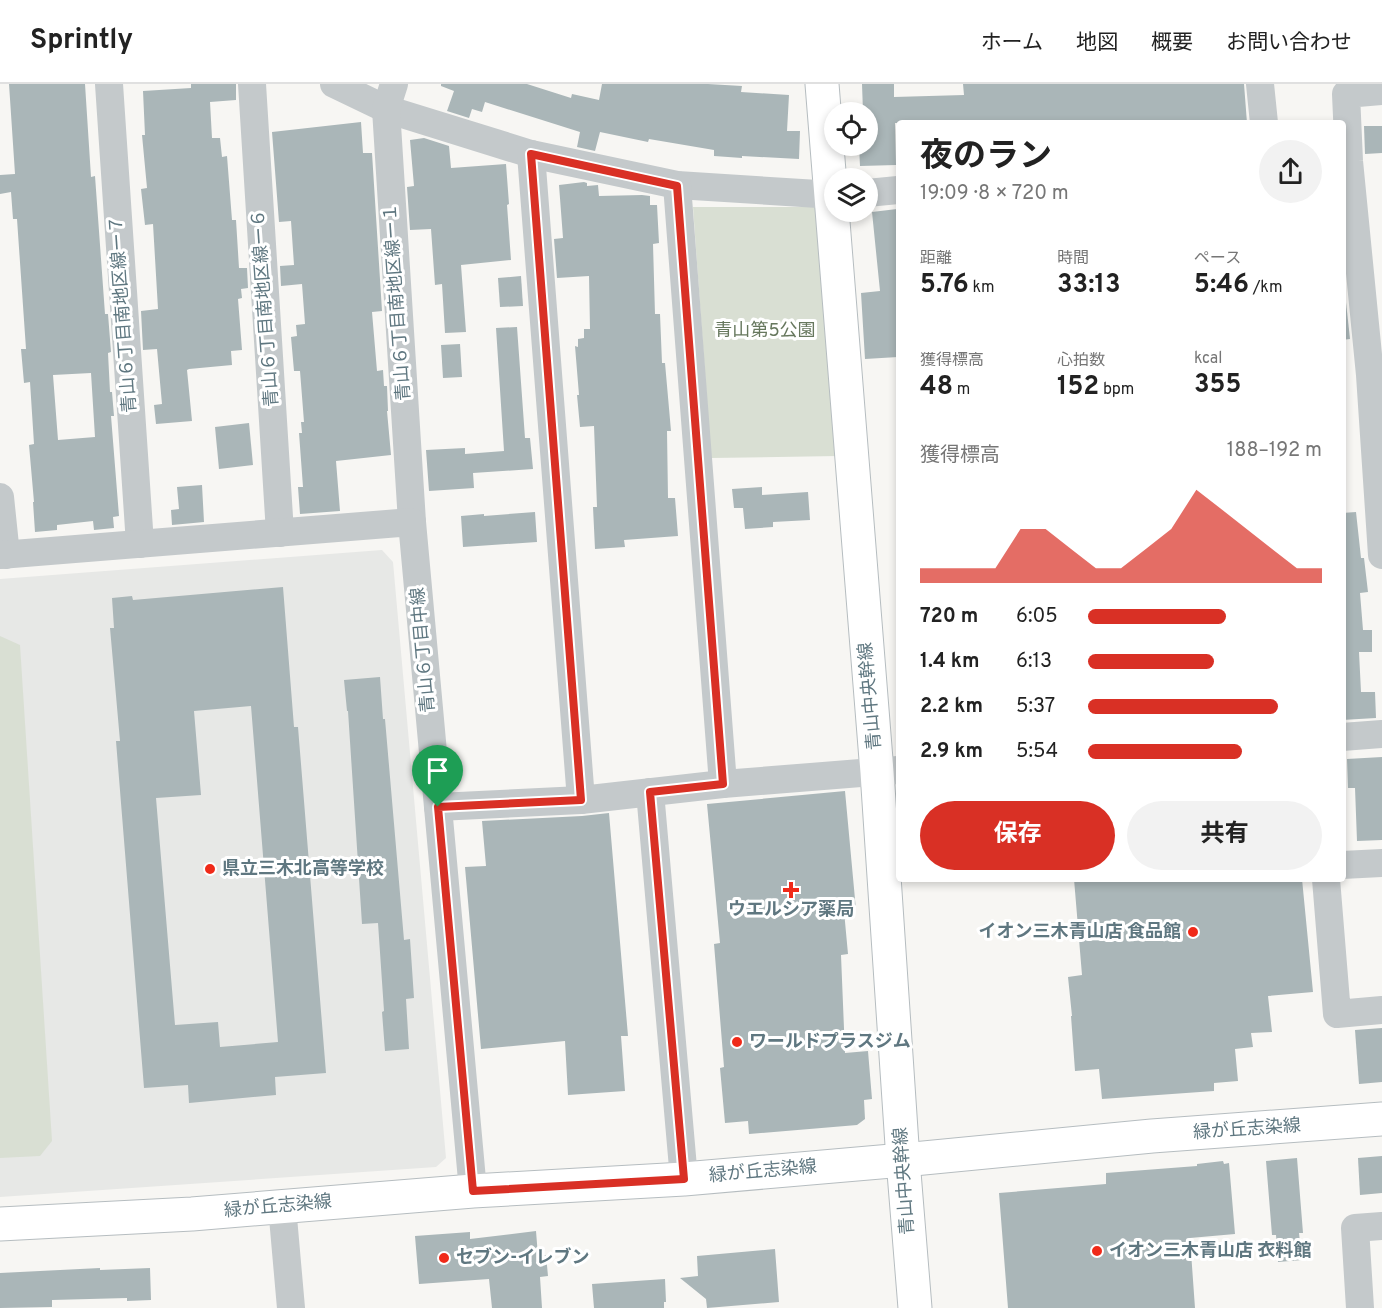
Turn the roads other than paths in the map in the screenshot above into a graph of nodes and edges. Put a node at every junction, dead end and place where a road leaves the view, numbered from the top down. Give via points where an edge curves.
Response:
1 (109, 84) edge
2 (252, 84) edge
3 (334, 84) edge
4 (822, 84) edge
5 (1260, 84) edge
6 (1382, 91) edge
7 (390, 96) edge
8 (1264, 120) edge
9 (531, 154) junction
10 (1346, 161) edge
11 (830, 168) edge
12 (677, 186) junction
13 (896, 190) edge
14 (878, 191) edge
15 (824, 195) edge
16 (835, 222) edge
17 (1376, 374) edge
18 (0, 497) edge
19 (1380, 499) edge
20 (412, 522) junction
21 (280, 533) junction
22 (140, 544) junction
23 (3, 555) edge
24 (1382, 555) edge
25 (1382, 734) edge
26 (1346, 736) edge
27 (888, 771) edge
28 (723, 784) junction
29 (650, 792) junction
30 (581, 800) junction
31 (438, 807) junction
32 (1382, 862) edge
33 (1346, 866) edge
34 (1326, 882) edge
35 (1382, 1010) edge
36 (1382, 1119) edge
37 (903, 1160) junction
38 (684, 1179) junction
39 (473, 1191) junction
40 (282, 1206) junction
41 (0, 1224) edge
42 (1368, 1227) edge
43 (291, 1308) edge
44 (915, 1308) edge
45 (1360, 1308) edge

1 - 22 street, 青山６丁目南地区線ー７
2 - 21 street, 青山６丁目南地区線ー６
3 - 7 street
4 - 11 street, 青山中央幹線
5 - 8 street
6 - 10 street via 1346,94
7 - 9 street
7 - 20 street, 青山６丁目南地区線ー１
9 - 12 street
9 - 30 street
10 - 17 street
12 - 15 street
12 - 28 street
13 - 14 street
16 - 27 street, 青山中央幹線
17 - 19 street
18 - 23 street
19 - 24 street
20 - 21 street
20 - 31 street, 青山６丁目中線
21 - 22 street
22 - 23 street
25 - 26 street
27 - 28 street
27 - 37 street, 青山中央幹線
28 - 29 street
29 - 30 street
29 - 38 street
30 - 31 street
31 - 39 street, 青山６丁目中線
32 - 33 street
34 - 35 street via 1337,1014
36 - 37 street, 緑が丘志染線
37 - 38 street, 緑が丘志染線
37 - 44 street, 青山中央幹線
38 - 39 street, 緑が丘志染線
39 - 40 street, 緑が丘志染線
40 - 41 street, 緑が丘志染線
40 - 43 street
42 - 45 street

